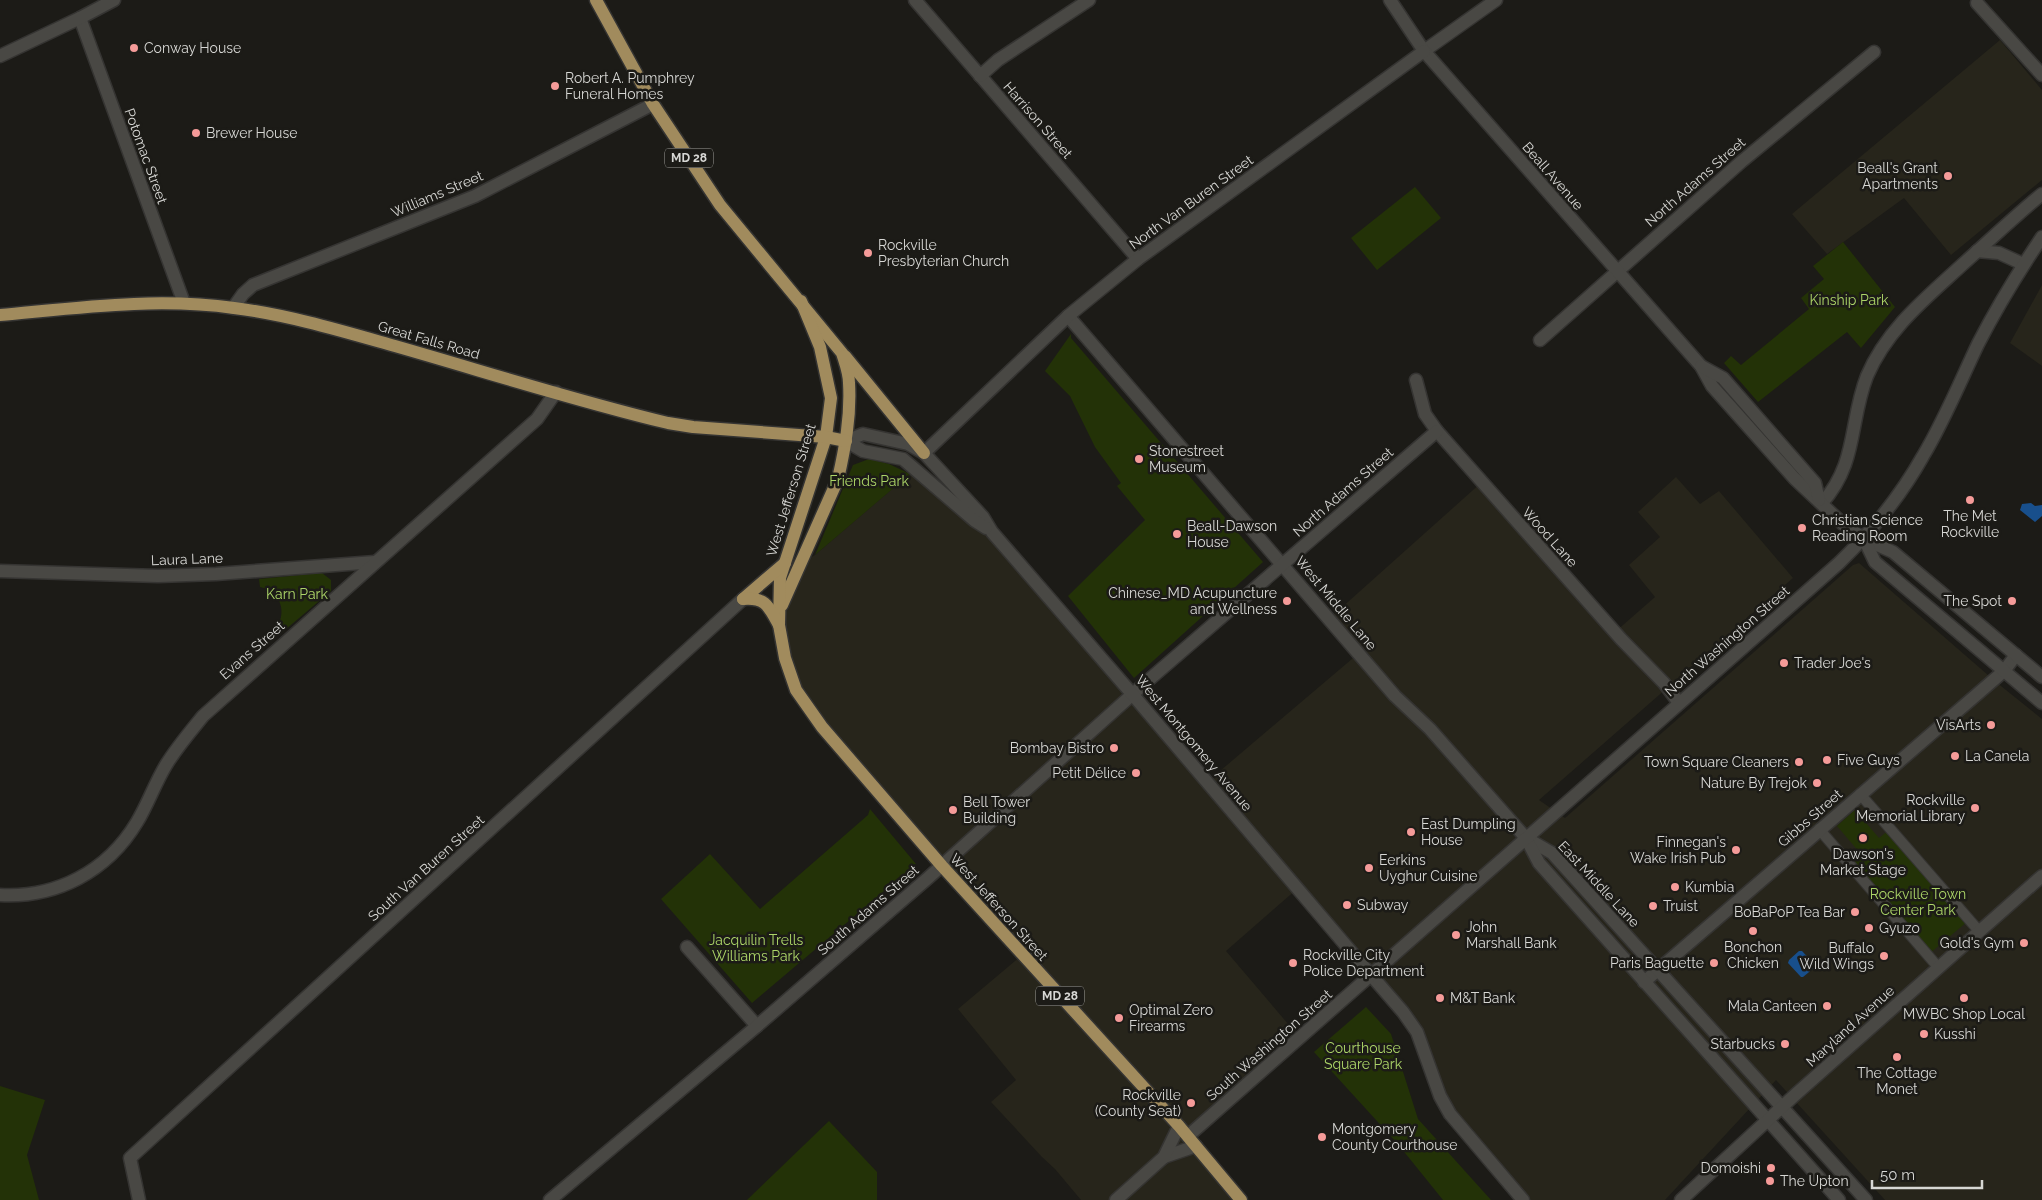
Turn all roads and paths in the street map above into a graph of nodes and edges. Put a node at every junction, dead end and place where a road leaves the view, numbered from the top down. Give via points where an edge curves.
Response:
1 (114, 0) edge
2 (596, 0) edge
3 (915, 0) edge
4 (1089, 0) edge
5 (1390, 0) edge
6 (1496, 0) edge
7 (1977, 3) dead end
8 (80, 18) junction
9 (1424, 51) junction
10 (1874, 52) dead end
11 (0, 56) edge
12 (980, 76) junction
13 (2042, 76) edge
14 (653, 104) junction
15 (2042, 194) edge
16 (2042, 237) edge
17 (1977, 251) junction
18 (1138, 259) junction
19 (2023, 264) junction
20 (1616, 271) junction
21 (801, 302) junction
22 (184, 303) junction
23 (233, 308) junction
24 (0, 315) edge
25 (1068, 316) junction
26 (1540, 340) dead end
27 (842, 353) junction
28 (1416, 380) dead end
29 (556, 392) junction
30 (1436, 431) junction
31 (826, 437) junction
32 (846, 441) junction
33 (924, 453) junction
34 (1820, 502) junction
35 (992, 532) junction
36 (1864, 539) junction
37 (375, 562) junction
38 (784, 563) junction
39 (1283, 564) junction
40 (0, 570) edge
41 (743, 600) junction
42 (780, 610) junction
43 (779, 625) junction
44 (2016, 655) junction
45 (2004, 670) junction
46 (2042, 677) edge
47 (1133, 695) junction
48 (1679, 703) junction
49 (2042, 703) edge
50 (1860, 794) junction
51 (1820, 829) junction
52 (1526, 838) junction
53 (942, 866) junction
54 (2042, 876) edge
55 (0, 895) edge
56 (1979, 931) junction
57 (687, 947) dead end
58 (1938, 967) junction
59 (1657, 970) junction
60 (1371, 975) junction
61 (1644, 982) junction
62 (757, 1026) junction
63 (1782, 1107) junction
64 (1768, 1121) junction
65 (1178, 1126) junction
66 (1192, 1141) junction
67 (1164, 1157) junction
68 (139, 1200) edge
69 (550, 1200) edge
70 (1116, 1200) edge
71 (1241, 1200) edge
72 (1523, 1200) edge
73 (1681, 1200) edge
74 (1839, 1200) edge
75 (1866, 1200) edge

1 - 8 street
2 - 14 main road, MD 28
3 - 12 street, Harrison Street
4 - 12 street via 998,60
5 - 9 street, Beall Avenue
6 - 9 street, North Van Buren Street
7 - 13 street
8 - 11 street
8 - 22 street, Potomac Street
9 - 18 street, North Van Buren Street
9 - 20 street, Beall Avenue
10 - 20 street, North Adams Street
12 - 18 street, Harrison Street
14 - 21 main road, MD 28 via 720,205
14 - 23 street, Williams Street via 475,196 253,285
15 - 17 street
16 - 19 street, North Washington Street
17 - 19 street via 1999,253
17 - 34 street via 1900,322 1878,356 1867,377 1847,463 1833,491
18 - 25 street, North Van Buren Street
19 - 36 street, North Washington Street via 1991,320 1923,457
20 - 26 street, North Adams Street
20 - 34 street, Beall Avenue via 1701,366 1723,378 1815,483
21 - 27 main road, West Jefferson Street / MD 28
21 - 31 main road, West Jefferson Street / MD 28 via 827,369 831,398
22 - 23 main road, Great Falls Road
22 - 24 main road, Great Falls Road via 123,304
23 - 29 main road, Great Falls Road via 317,324
25 - 33 street, North Van Buren Street
25 - 39 street, West Middle Lane
27 - 32 main road, West Jefferson Street / MD 28 via 850,382
27 - 33 main road
28 - 30 street, Wood Lane via 1425,414
29 - 31 main road, Great Falls Road via 668,423
29 - 37 street, Evans Street via 537,418
30 - 39 street, North Adams Street
30 - 48 street, Wood Lane
31 - 32 main road, Great Falls Road
31 - 38 main road, West Jefferson Street / MD 28
32 - 33 street, West Montgomery Avenue via 863,434 908,444
32 - 35 street, West Montgomery Avenue via 863,451 903,459
32 - 42 main road, West Jefferson Street / MD 28 via 838,479
33 - 35 street, West Montgomery Avenue via 983,517
34 - 36 street, Beall Avenue
35 - 47 street, West Montgomery Avenue
36 - 44 street, Beall Avenue via 1893,552
36 - 45 street, Beall Avenue via 1875,562
36 - 48 street, North Washington Street
37 - 40 street, Laura Lane via 158,576
37 - 55 street, Evans Street via 202,716 166,765 136,823 103,862 62,887 30,895
38 - 41 main road
38 - 42 main road, West Jefferson Street / MD 28 via 780,578
39 - 47 street, North Adams Street
39 - 52 street, West Middle Lane via 1395,696 1430,729
41 - 43 main road via 754,598 764,602
41 - 68 street, South Van Buren Street via 130,1158
42 - 43 main road, West Jefferson Street / MD 28
43 - 53 main road, West Jefferson Street / MD 28 via 785,658 796,690 822,727
44 - 45 street, Gibbs Street
44 - 46 street, Beall Avenue
45 - 49 street, Beall Avenue
45 - 50 street, Gibbs Street
47 - 53 street, South Adams Street
47 - 60 street, West Montgomery Avenue
48 - 52 street, North Washington Street
50 - 51 street, Gibbs Street
50 - 56 street
51 - 58 street
51 - 59 street, Gibbs Street
52 - 59 street, East Middle Lane via 1552,853
52 - 60 street, North Washington Street
52 - 61 street via 1539,864
53 - 62 street, South Adams Street
53 - 65 main road, West Jefferson Street / MD 28
54 - 56 street, Maryland Avenue
56 - 58 street, Maryland Avenue
57 - 62 street
58 - 63 street, Maryland Avenue
59 - 61 street, Gibbs Street
59 - 63 street, East Middle Lane
60 - 66 street, South Washington Street
60 - 72 street, West Montgomery Avenue via 1417,1032 1440,1096 1450,1114
61 - 64 street
62 - 69 street, South Adams Street
63 - 64 street, Maryland Avenue
63 - 75 street, East Middle Lane
64 - 73 street, Maryland Avenue
64 - 74 street
65 - 66 main road, West Jefferson Street / MD 28
65 - 67 street, South Washington Street
66 - 67 street, South Washington Street
66 - 71 main road, West Jefferson Street / MD 28
67 - 70 street, South Washington Street

